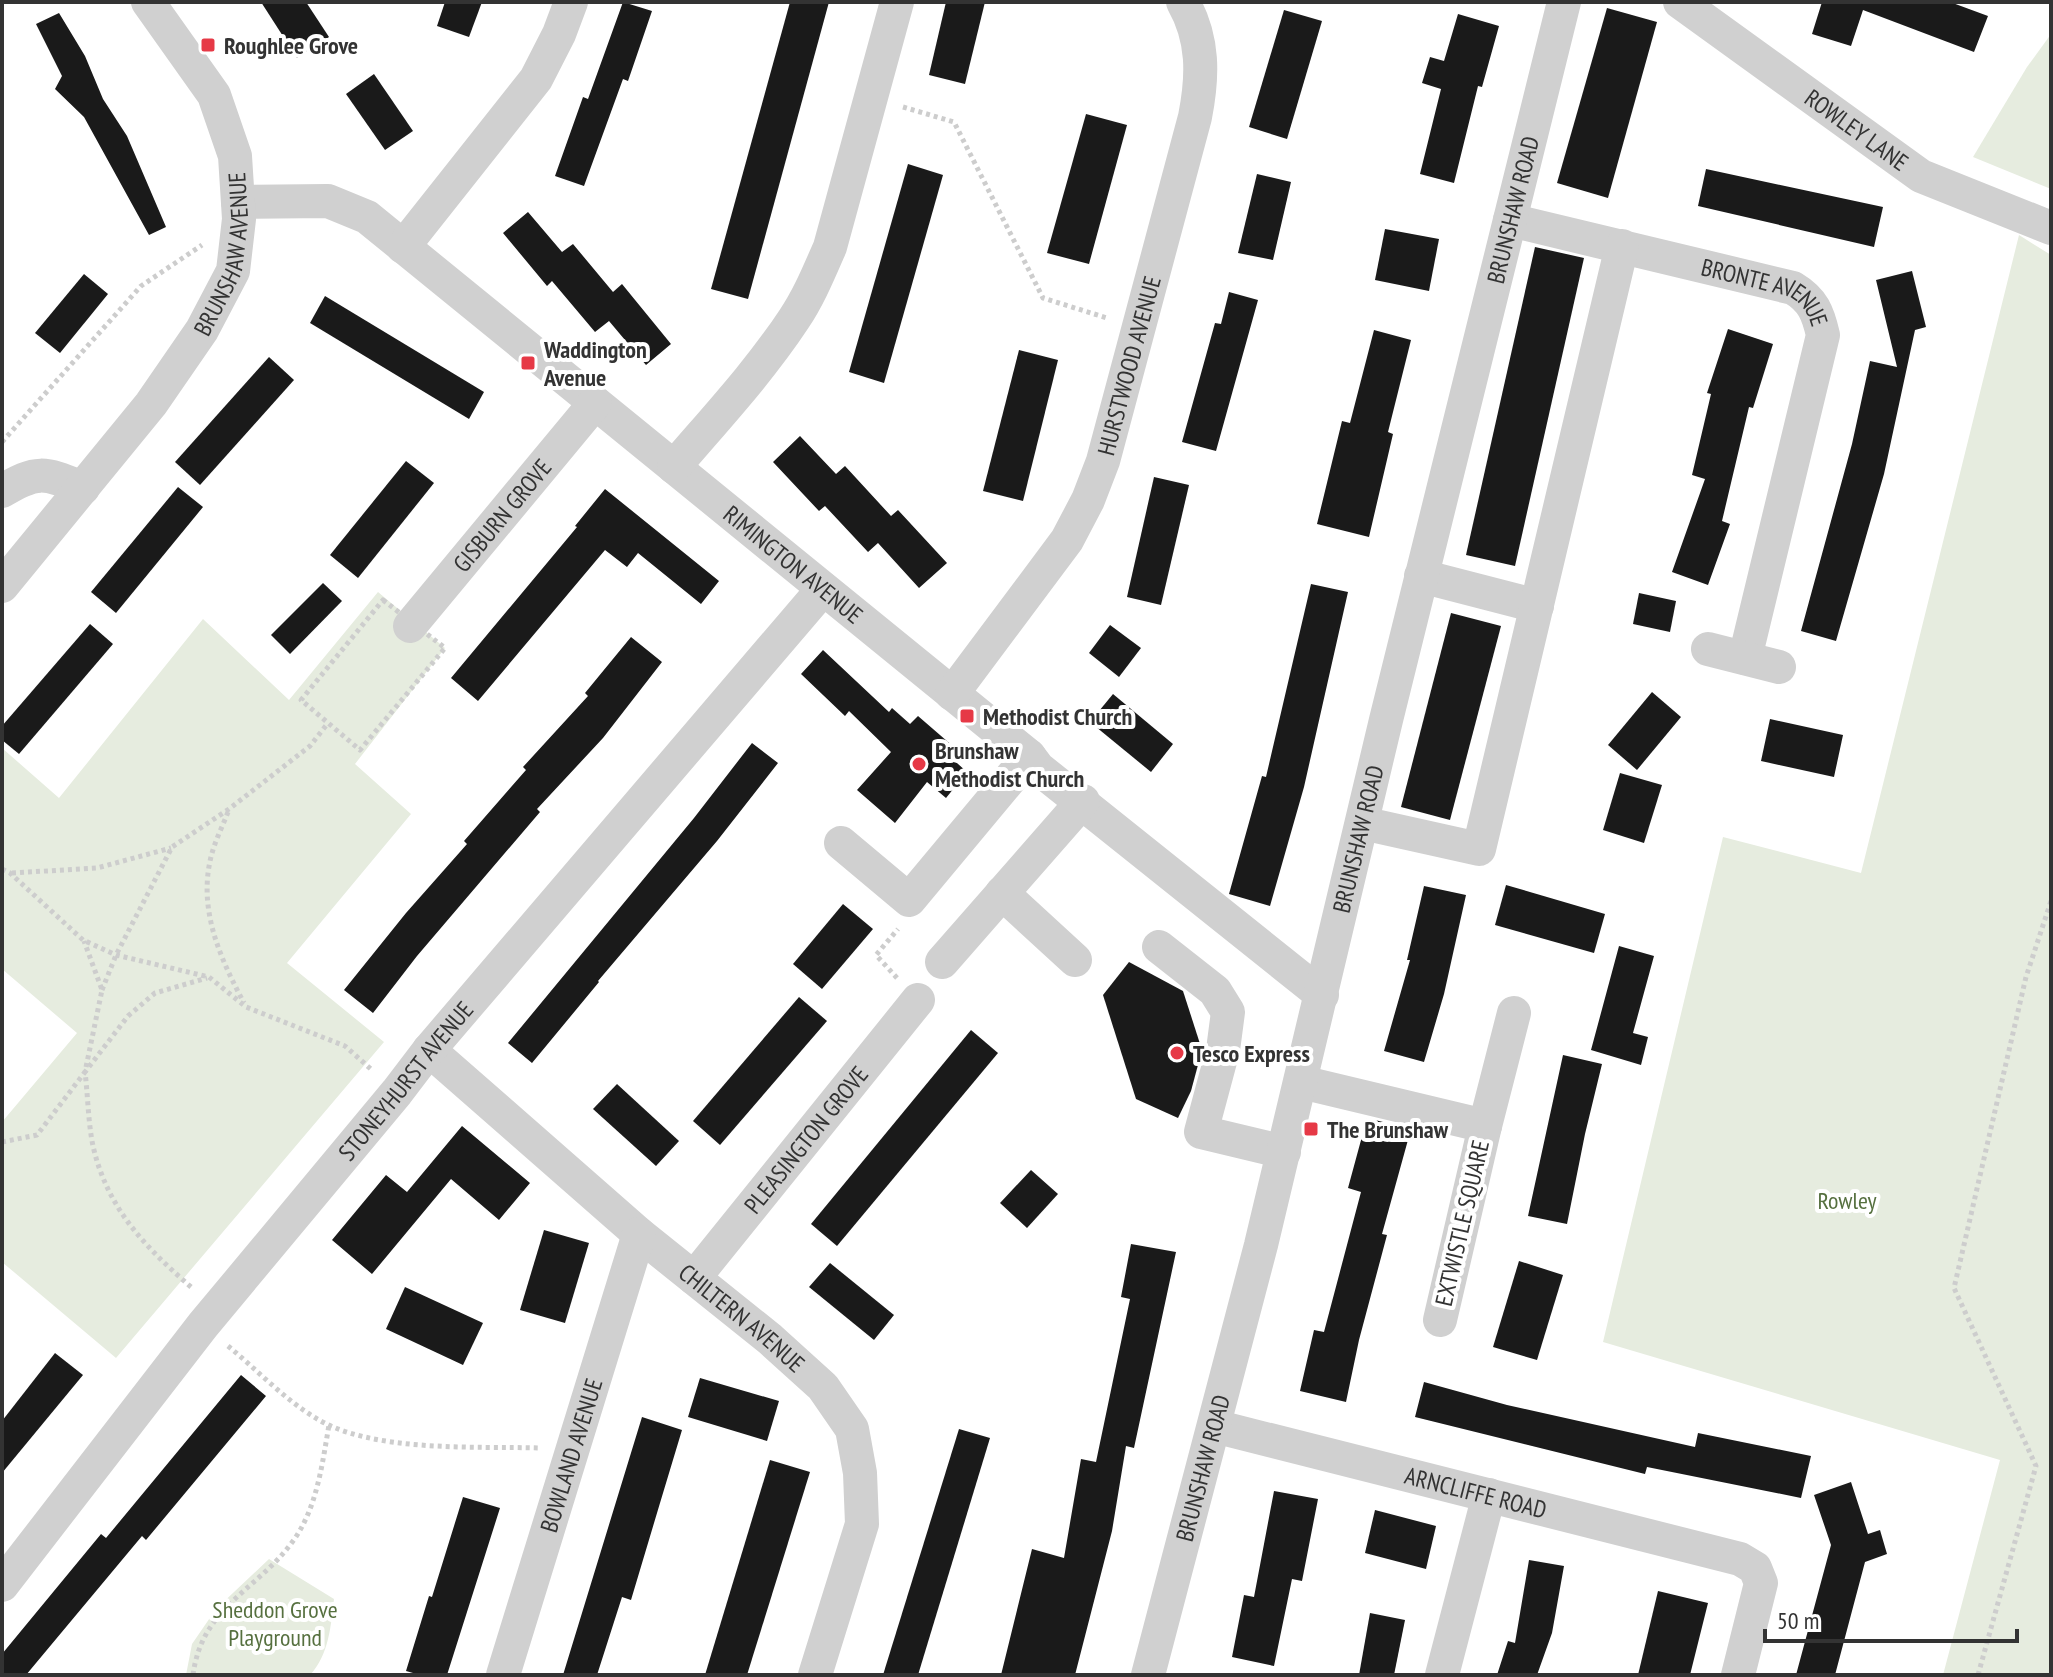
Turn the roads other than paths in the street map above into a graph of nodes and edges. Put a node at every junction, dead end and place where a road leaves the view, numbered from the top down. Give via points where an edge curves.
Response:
1 (148, 2) edge
2 (571, 2) edge
3 (897, 2) edge
4 (1183, 2) edge
5 (1564, 2) edge
6 (1680, 2) edge
7 (239, 210) junction
8 (1510, 220) junction
9 (2051, 228) edge
10 (1622, 246) junction
11 (403, 247) junction
12 (595, 403) junction
13 (674, 467) junction
14 (83, 488) junction
15 (2, 491) edge
16 (1421, 576) junction
17 (2, 586) edge
18 (823, 589) junction
19 (1537, 606) junction
20 (412, 624) road end
21 (1708, 649) dead end
22 (1745, 658) junction
23 (1779, 667) dead end
24 (952, 694) junction
25 (1029, 756) junction
26 (1083, 801) junction
27 (1362, 823) junction
28 (841, 843) dead end
29 (1002, 893) junction
30 (1159, 947) dead end
31 (1075, 960) dead end
32 (942, 962) dead end
33 (1322, 995) junction
34 (918, 1000) dead end
35 (1514, 1013) dead end
36 (429, 1050) junction
37 (1301, 1082) junction
38 (1485, 1126) junction
39 (1284, 1152) junction
40 (639, 1234) junction
41 (694, 1278) junction
42 (1440, 1320) dead end
43 (1214, 1426) junction
44 (1489, 1495) junction
45 (2, 1585) edge
46 (503, 1675) edge
47 (815, 1675) edge
48 (1148, 1675) edge
49 (1442, 1675) edge
50 (1738, 1675) edge

1 - 7 street, BRUNSHAW AVENUE via 214,95 235,156
2 - 11 street via 536,79
3 - 13 street via 830,247 814,284 761,364
4 - 24 street, HURSTWOOD AVENUE via 1200,47 1202,84 1103,461 1067,540
5 - 8 street, BRUNSHAW ROAD
6 - 9 street, ROWLEY LANE via 1921,176
7 - 11 street, RIMINGTON AVENUE via 328,201 367,217
7 - 14 street, BRUNSHAW AVENUE via 233,271 202,330
8 - 10 street, BRONTE AVENUE
8 - 16 street, BRUNSHAW ROAD
10 - 19 street
10 - 22 street, BRONTE AVENUE via 1793,288 1807,296 1818,313 1823,335
11 - 12 street, RIMINGTON AVENUE
12 - 13 street, RIMINGTON AVENUE
12 - 20 street, GISBURN GROVE
13 - 18 street, RIMINGTON AVENUE
14 - 15 street via 28,475
14 - 17 street, BRUNSHAW AVENUE
16 - 19 street
16 - 27 street, BRUNSHAW ROAD
18 - 24 street, RIMINGTON AVENUE
18 - 36 street, STONEYHURST AVENUE
19 - 27 street via 1479,849
21 - 22 street
22 - 23 street
24 - 25 street, RIMINGTON AVENUE
25 - 26 street, RIMINGTON AVENUE
25 - 28 street via 909,900
26 - 29 street
26 - 33 street, RIMINGTON AVENUE
27 - 33 street, BRUNSHAW ROAD
29 - 31 street
29 - 32 street
30 - 39 street via 1215,991 1228,1012 1201,1132
33 - 37 street, BRUNSHAW ROAD
34 - 41 street, PLEASINGTON GROVE
35 - 38 street, EXTWISTLE SQUARE
36 - 40 street, CHILTERN AVENUE
36 - 45 street, STONEYHURST AVENUE via 210,1315
37 - 38 street, EXTWISTLE SQUARE
37 - 39 street, BRUNSHAW ROAD
38 - 42 street, EXTWISTLE SQUARE
39 - 43 street, BRUNSHAW ROAD
40 - 41 street, CHILTERN AVENUE
40 - 46 street, BOWLAND AVENUE
41 - 47 street, CHILTERN AVENUE via 823,1387 852,1429 862,1524
43 - 44 street, ARNCLIFFE ROAD
43 - 48 street, BRUNSHAW ROAD
44 - 49 street
44 - 50 street, ARNCLIFFE ROAD via 1740,1559 1755,1568 1761,1583

